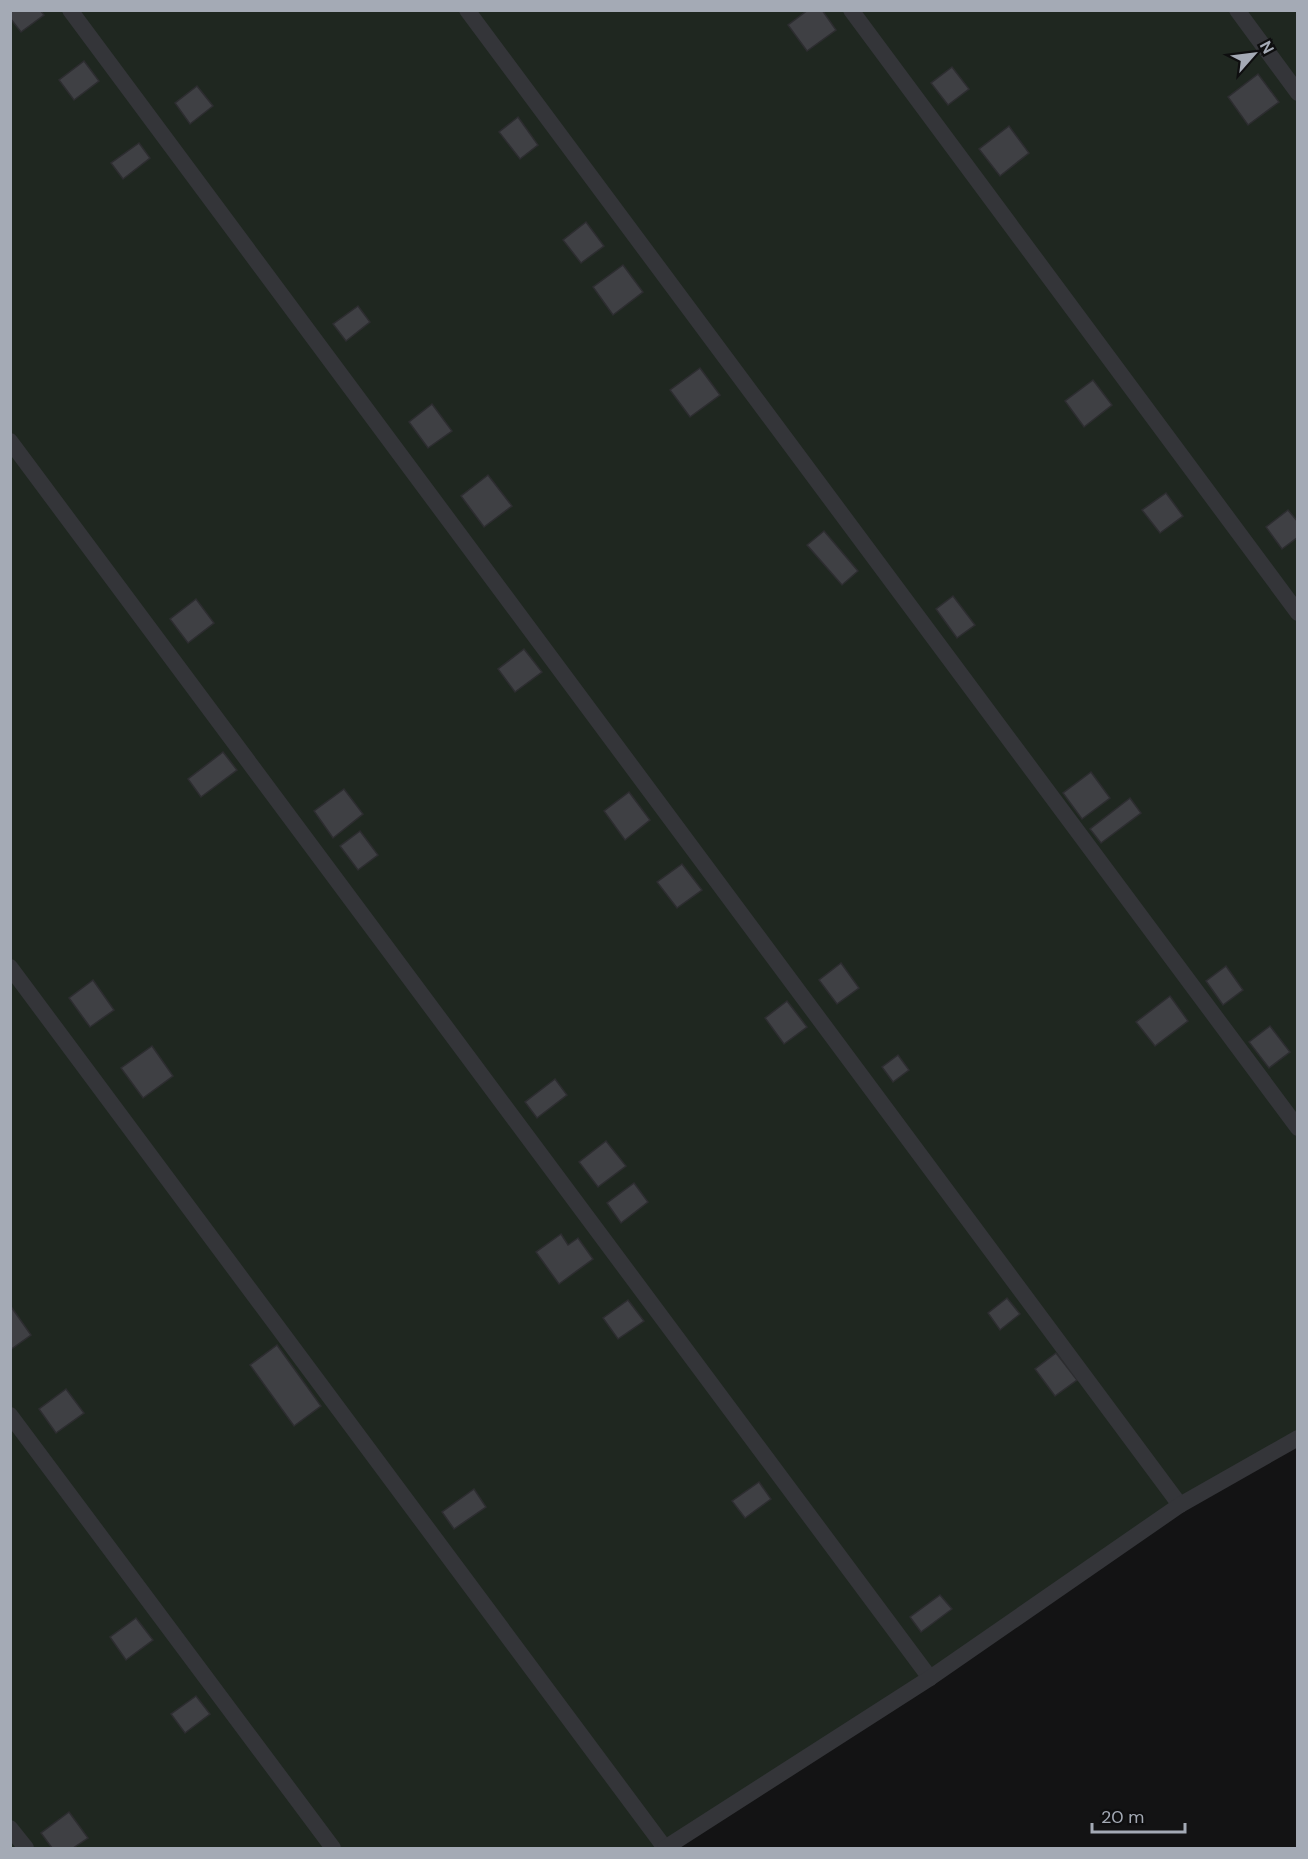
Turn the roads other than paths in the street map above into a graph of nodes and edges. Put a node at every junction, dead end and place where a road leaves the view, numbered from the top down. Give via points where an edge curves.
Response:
1 (70, 10) edge
2 (467, 10) edge
3 (851, 10) edge
4 (1237, 10) edge
5 (1298, 93) edge
6 (10, 441) edge
7 (1298, 613) edge
8 (10, 967) edge
9 (1298, 1128) edge
10 (10, 1415) edge
11 (1298, 1438) edge
12 (1180, 1505) junction
13 (930, 1678) junction
14 (10, 1828) edge
15 (26, 1848) edge
16 (333, 1848) edge
17 (665, 1848) edge

1 - 12 lane
2 - 9 lane
3 - 7 lane
4 - 5 lane
6 - 13 lane
8 - 17 lane
10 - 16 lane
11 - 12 lane
12 - 13 lane
13 - 17 lane
14 - 15 lane

